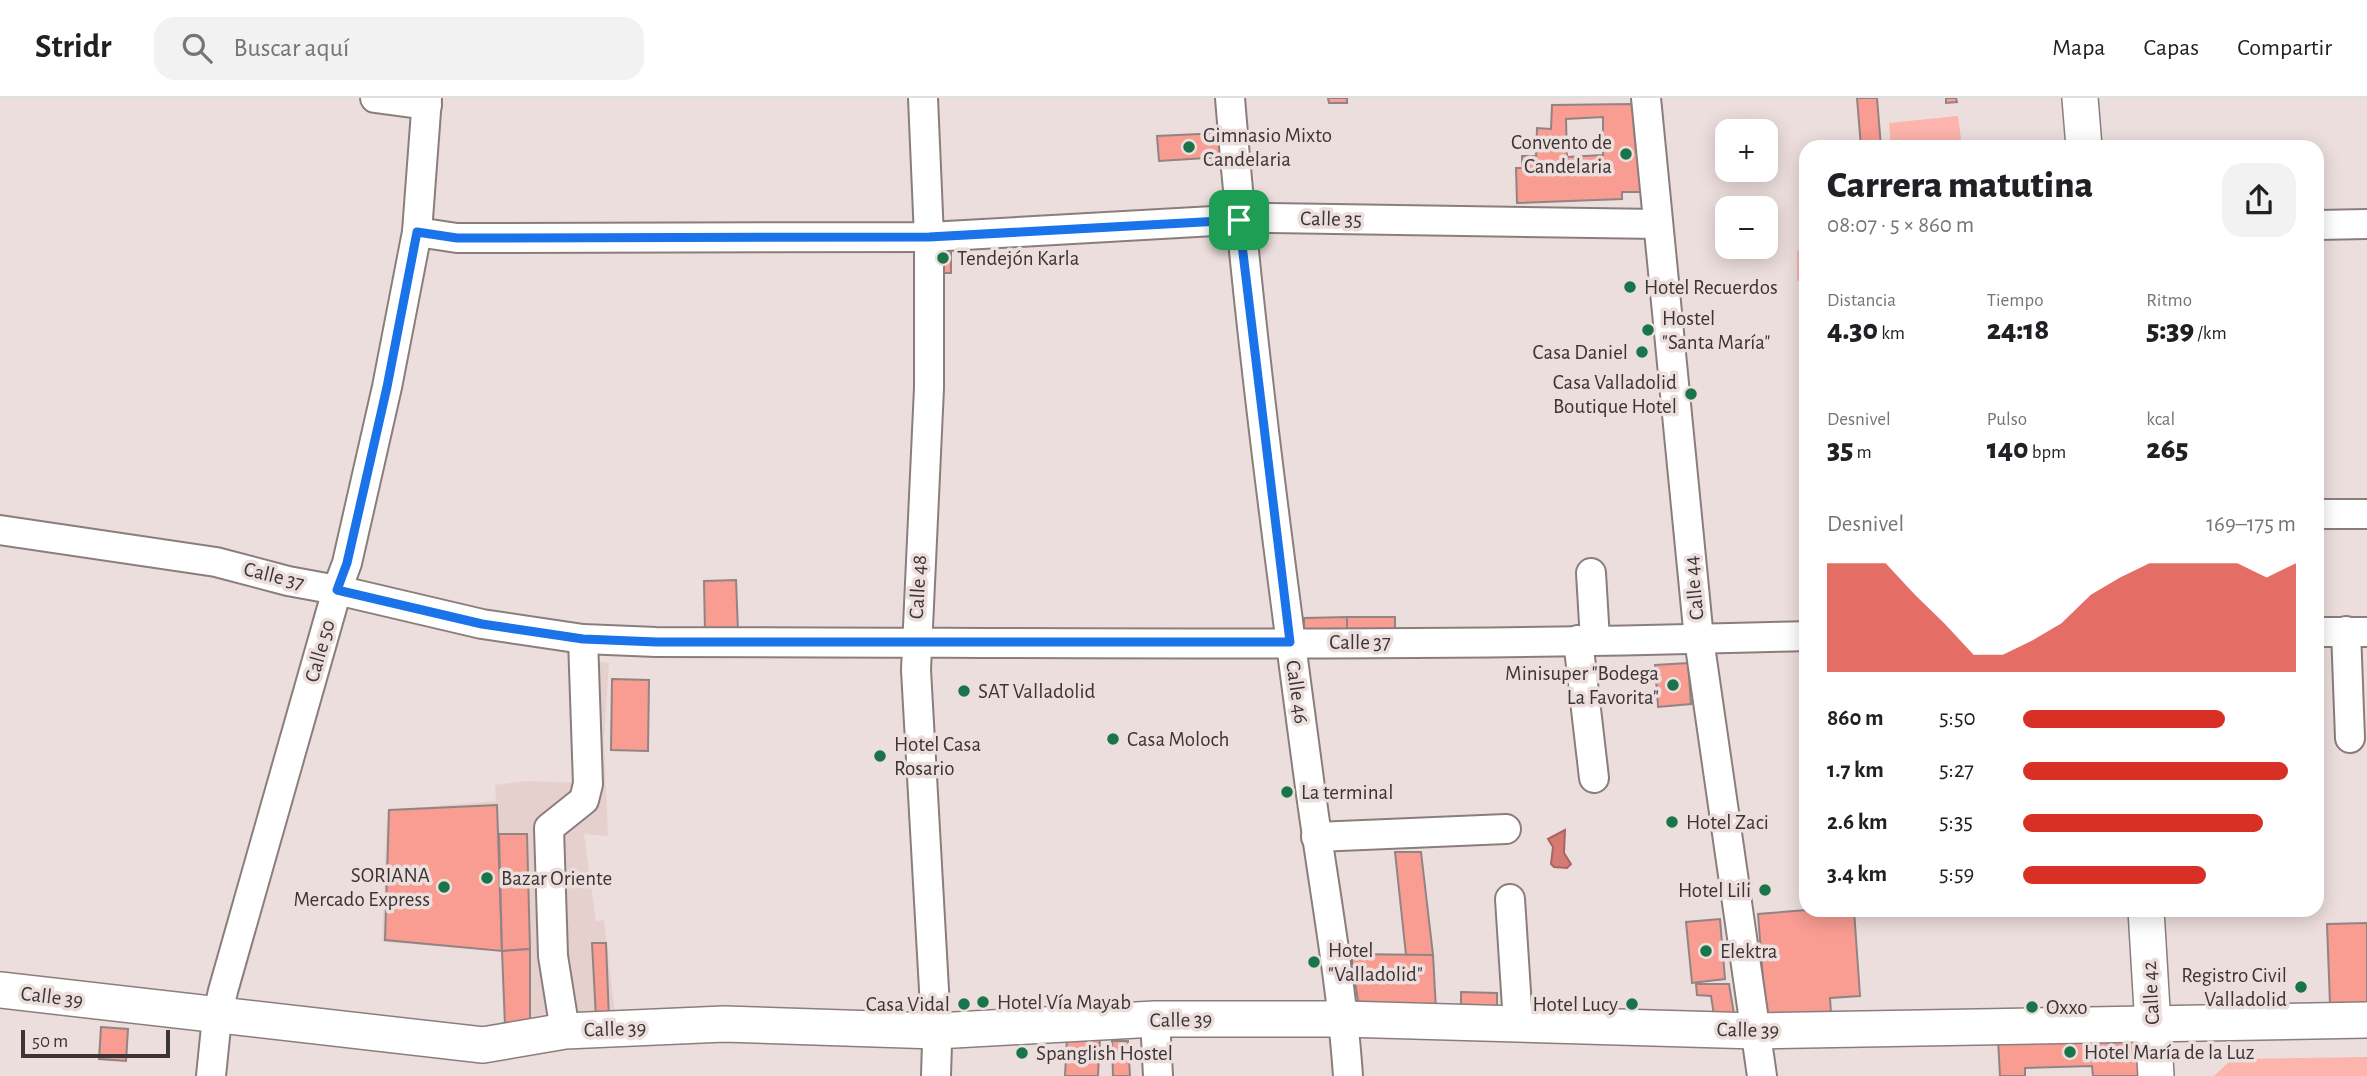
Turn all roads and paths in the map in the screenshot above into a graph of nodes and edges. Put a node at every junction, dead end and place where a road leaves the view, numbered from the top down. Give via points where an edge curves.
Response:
1 (375, 98) edge
2 (923, 98) edge
3 (1230, 98) edge
4 (1646, 98) edge
5 (2080, 98) edge
6 (427, 102) edge
7 (2083, 140) edge
8 (1239, 220) junction
9 (1658, 224) junction
10 (2367, 224) edge
11 (2324, 225) edge
12 (417, 232) junction
13 (929, 237) junction
14 (2324, 514) edge
15 (2367, 514) edge
16 (0, 530) edge
17 (1591, 573) dead end
18 (337, 590) junction
19 (2324, 632) edge
20 (2356, 632) edge
21 (1799, 636) edge
22 (583, 639) junction
23 (1699, 639) junction
24 (1587, 640) junction
25 (916, 642) junction
26 (1290, 642) junction
27 (2350, 738) dead end
28 (1594, 778) dead end
29 (1506, 830) dead end
30 (1316, 837) junction
31 (1510, 899) dead end
32 (2146, 917) edge
33 (0, 990) edge
34 (217, 1017) junction
35 (1155, 1019) junction
36 (1344, 1019) junction
37 (2367, 1020) edge
38 (1518, 1023) junction
39 (2153, 1024) junction
40 (565, 1031) junction
41 (936, 1031) junction
42 (1756, 1031) junction
43 (211, 1076) edge
44 (936, 1076) edge
45 (1157, 1076) edge
46 (1348, 1076) edge
47 (1762, 1076) edge
48 (2156, 1076) edge

1 - 6 street
2 - 13 street, Calle 48
3 - 8 street, Calle 46
4 - 9 street, Calle 44
5 - 7 main road
6 - 12 street, Calle 50
8 - 9 street, Calle 35
8 - 13 street, Calle 35
8 - 26 street, Calle 46
9 - 23 street, Calle 44
10 - 11 street
12 - 13 street, Calle 35 via 457,238
12 - 18 street, Calle 50 via 356,523
13 - 25 street, Calle 48 via 929,388
14 - 15 street
16 - 18 street, Calle 37 via 216,562
17 - 24 street
18 - 22 street, Calle 37 via 482,624
18 - 34 street, Calle 50
19 - 20 street
20 - 27 street
21 - 23 street, Calle 37
22 - 25 street, Calle 37
22 - 40 street via 588,784 584,800 549,828 553,956
23 - 24 street, Calle 37
23 - 42 street, Calle 44
24 - 26 street, Calle 37
24 - 28 street
25 - 26 street, Calle 37
25 - 41 street, Calle 48
26 - 30 street, Calle 46
29 - 30 street
30 - 36 street, Calle 46
31 - 38 street
32 - 39 main road, Calle 42
33 - 34 main road, Calle 39
34 - 40 main road, Calle 39 via 483,1045
34 - 43 street, Calle 50
35 - 36 main road, Calle 39
35 - 41 main road, Calle 39
35 - 45 street
36 - 38 main road, Calle 39
36 - 46 street, Calle 46
37 - 39 main road, Calle 39
38 - 42 main road, Calle 39
39 - 42 main road, Calle 39
39 - 48 main road, Calle 42
40 - 41 main road, Calle 39 via 724,1024
41 - 44 street, Calle 48
42 - 47 street, Calle 44

